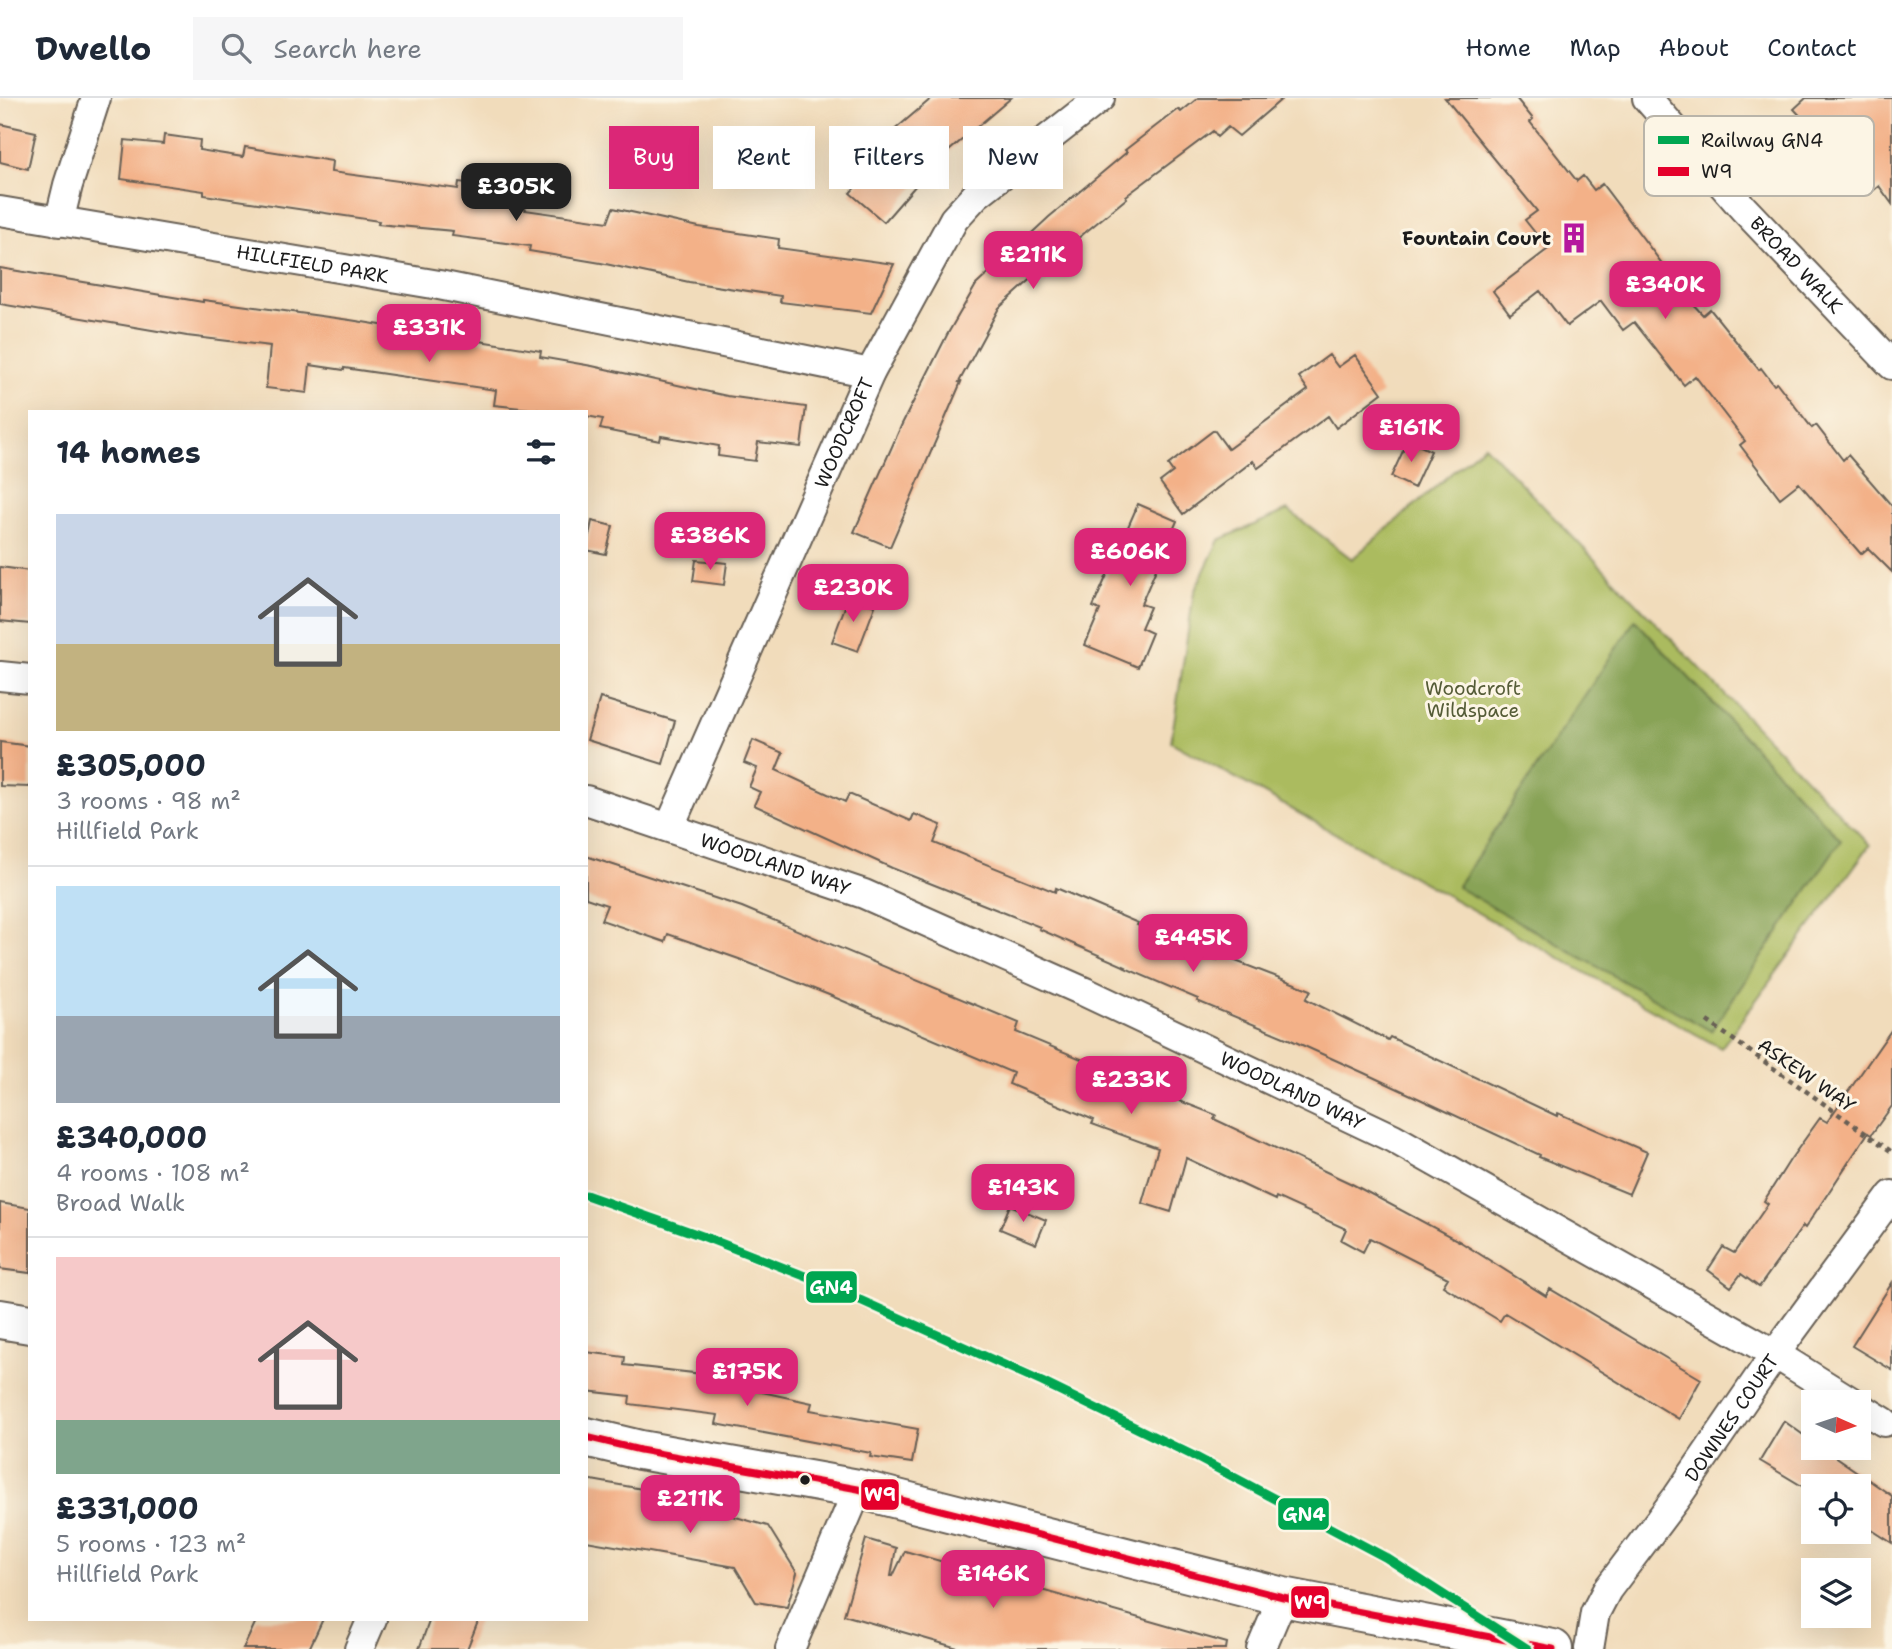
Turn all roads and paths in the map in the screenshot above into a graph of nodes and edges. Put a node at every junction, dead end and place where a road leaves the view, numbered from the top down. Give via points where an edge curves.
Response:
1 (96, 98) edge
2 (1100, 98) edge
3 (1647, 98) edge
4 (1663, 116) edge
5 (1733, 196) edge
6 (0, 211) edge
7 (60, 222) junction
8 (1892, 365) edge
9 (870, 373) junction
10 (0, 676) edge
11 (28, 679) edge
12 (588, 801) edge
13 (670, 826) junction
14 (1707, 1021) dead end
15 (1892, 1152) edge
16 (1892, 1195) edge
17 (0, 1319) edge
18 (28, 1324) edge
19 (1775, 1354) junction
20 (1833, 1390) edge
21 (1871, 1414) edge
22 (1884, 1422) dead end
23 (588, 1437) edge
24 (858, 1489) junction
25 (1283, 1597) junction
26 (371, 1621) edge
27 (359, 1649) edge
28 (790, 1649) edge
29 (1261, 1649) edge
30 (1553, 1649) edge
31 (1589, 1649) edge

1 - 7 street
2 - 9 street, WOODCROFT via 976,195 954,219
3 - 4 street, BROAD WALK
5 - 8 street, BROAD WALK
6 - 7 street, HILLFIELD PARK
7 - 9 street, HILLFIELD PARK via 439,285
9 - 13 street, WOODCROFT
10 - 11 street
12 - 13 street, WOODLAND WAY
13 - 19 street, WOODLAND WAY via 864,894 1368,1126
14 - 15 path, ASKEW WAY
16 - 19 street, DOWNES COURT
17 - 18 street
19 - 20 street, WOODLAND WAY
19 - 31 street, DOWNES COURT via 1677,1497 1606,1590 1595,1613
21 - 22 street
23 - 24 street
24 - 25 street
24 - 28 street
25 - 29 street
25 - 30 street
26 - 27 street

